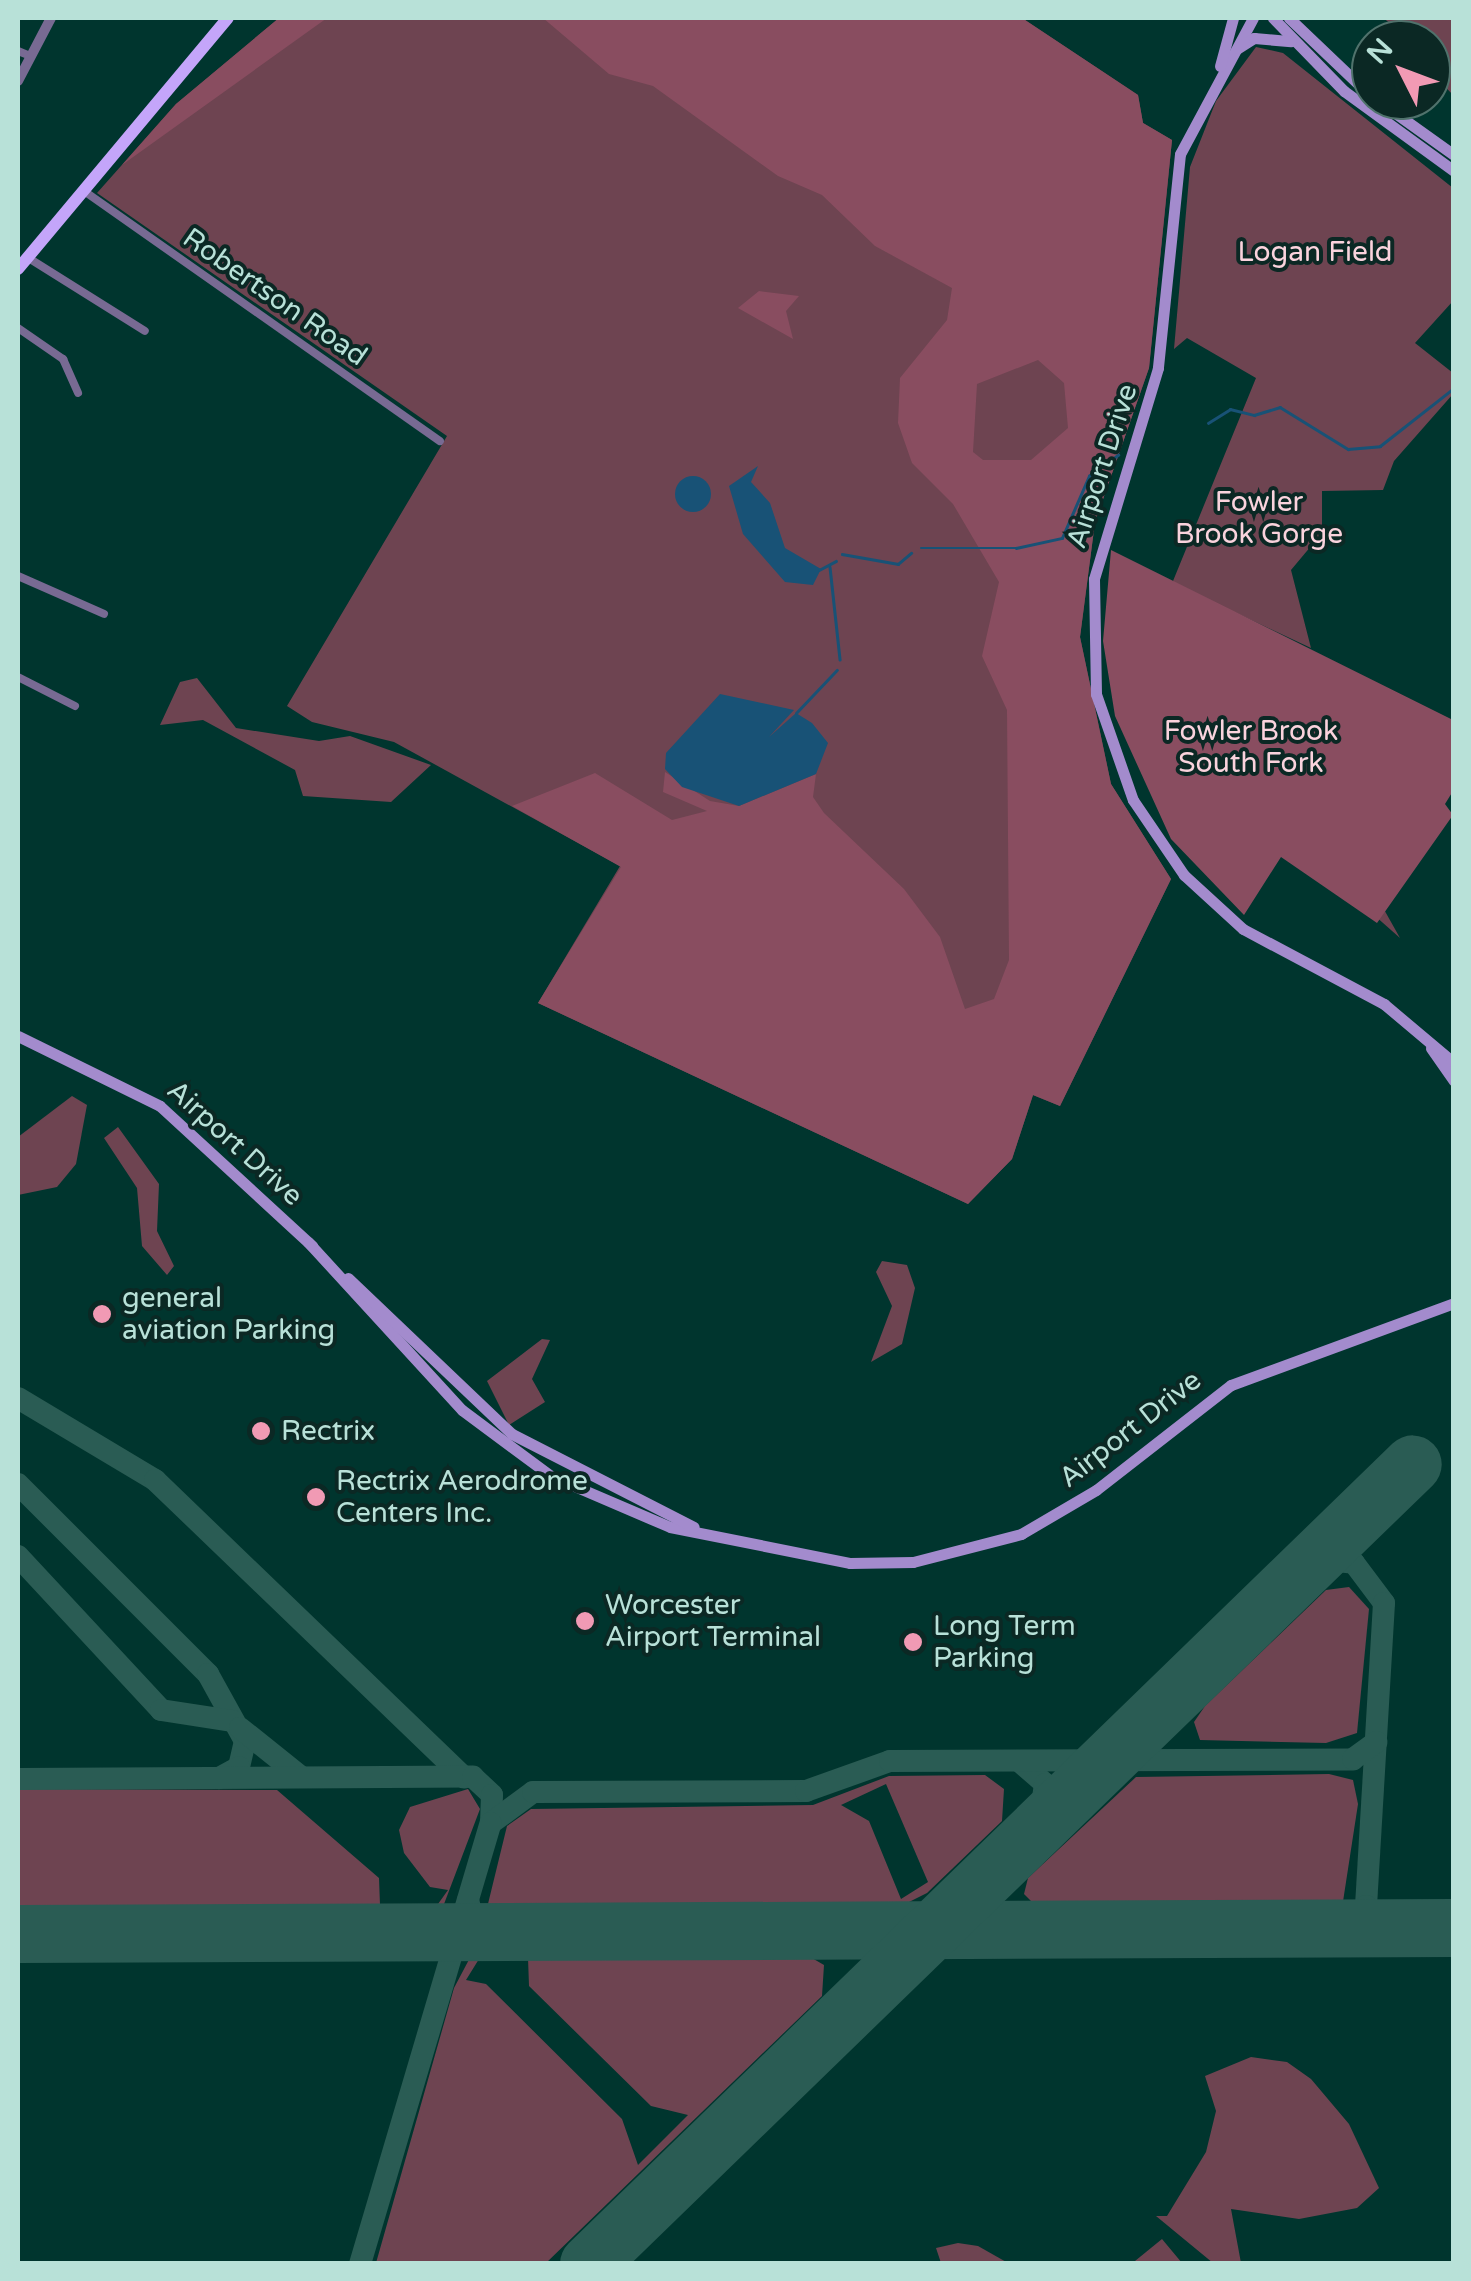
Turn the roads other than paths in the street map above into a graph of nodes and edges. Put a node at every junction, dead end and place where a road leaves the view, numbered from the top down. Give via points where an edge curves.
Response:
1 (51, 18) edge
2 (228, 18) edge
3 (1232, 18) edge
4 (1253, 18) edge
5 (1273, 18) edge
6 (1289, 18) edge
7 (1292, 41) junction
8 (1235, 51) junction
9 (23, 53) edge
10 (1218, 74) junction
11 (1351, 76) edge
12 (18, 82) edge
13 (1405, 120) edge
14 (1454, 155) edge
15 (1454, 171) edge
16 (83, 190) junction
17 (28, 257) junction
18 (18, 269) edge
19 (18, 328) edge
20 (145, 331) dead end
21 (78, 393) dead end
22 (440, 440) dead end
23 (18, 576) edge
24 (104, 614) dead end
25 (18, 677) edge
26 (75, 706) dead end
27 (1419, 1033) junction
28 (18, 1036) edge
29 (1454, 1063) edge
30 (1454, 1080) edge
31 (1454, 1306) edge

1 - 9 street
2 - 16 main road
3 - 10 main road, Airport Drive
4 - 8 main road, Airport Drive
5 - 7 main road
6 - 11 main road
7 - 8 main road via 1254,38
7 - 15 main road
8 - 10 main road, Airport Drive
9 - 12 street
10 - 27 main road, Airport Drive via 1180,154 1158,368 1100,542 1091,640 1099,707 1132,800 1202,894 1251,934 1372,997
13 - 14 main road
16 - 17 main road
16 - 22 street, Robertson Road
17 - 18 main road
17 - 20 street
19 - 21 street via 63,359
23 - 24 street
25 - 26 street
27 - 29 main road, Airport Drive
27 - 30 main road, Airport Drive
28 - 31 main road, Airport Drive via 168,1112 459,1391 532,1448 740,1544 871,1564 998,1542 1075,1505 1220,1390

